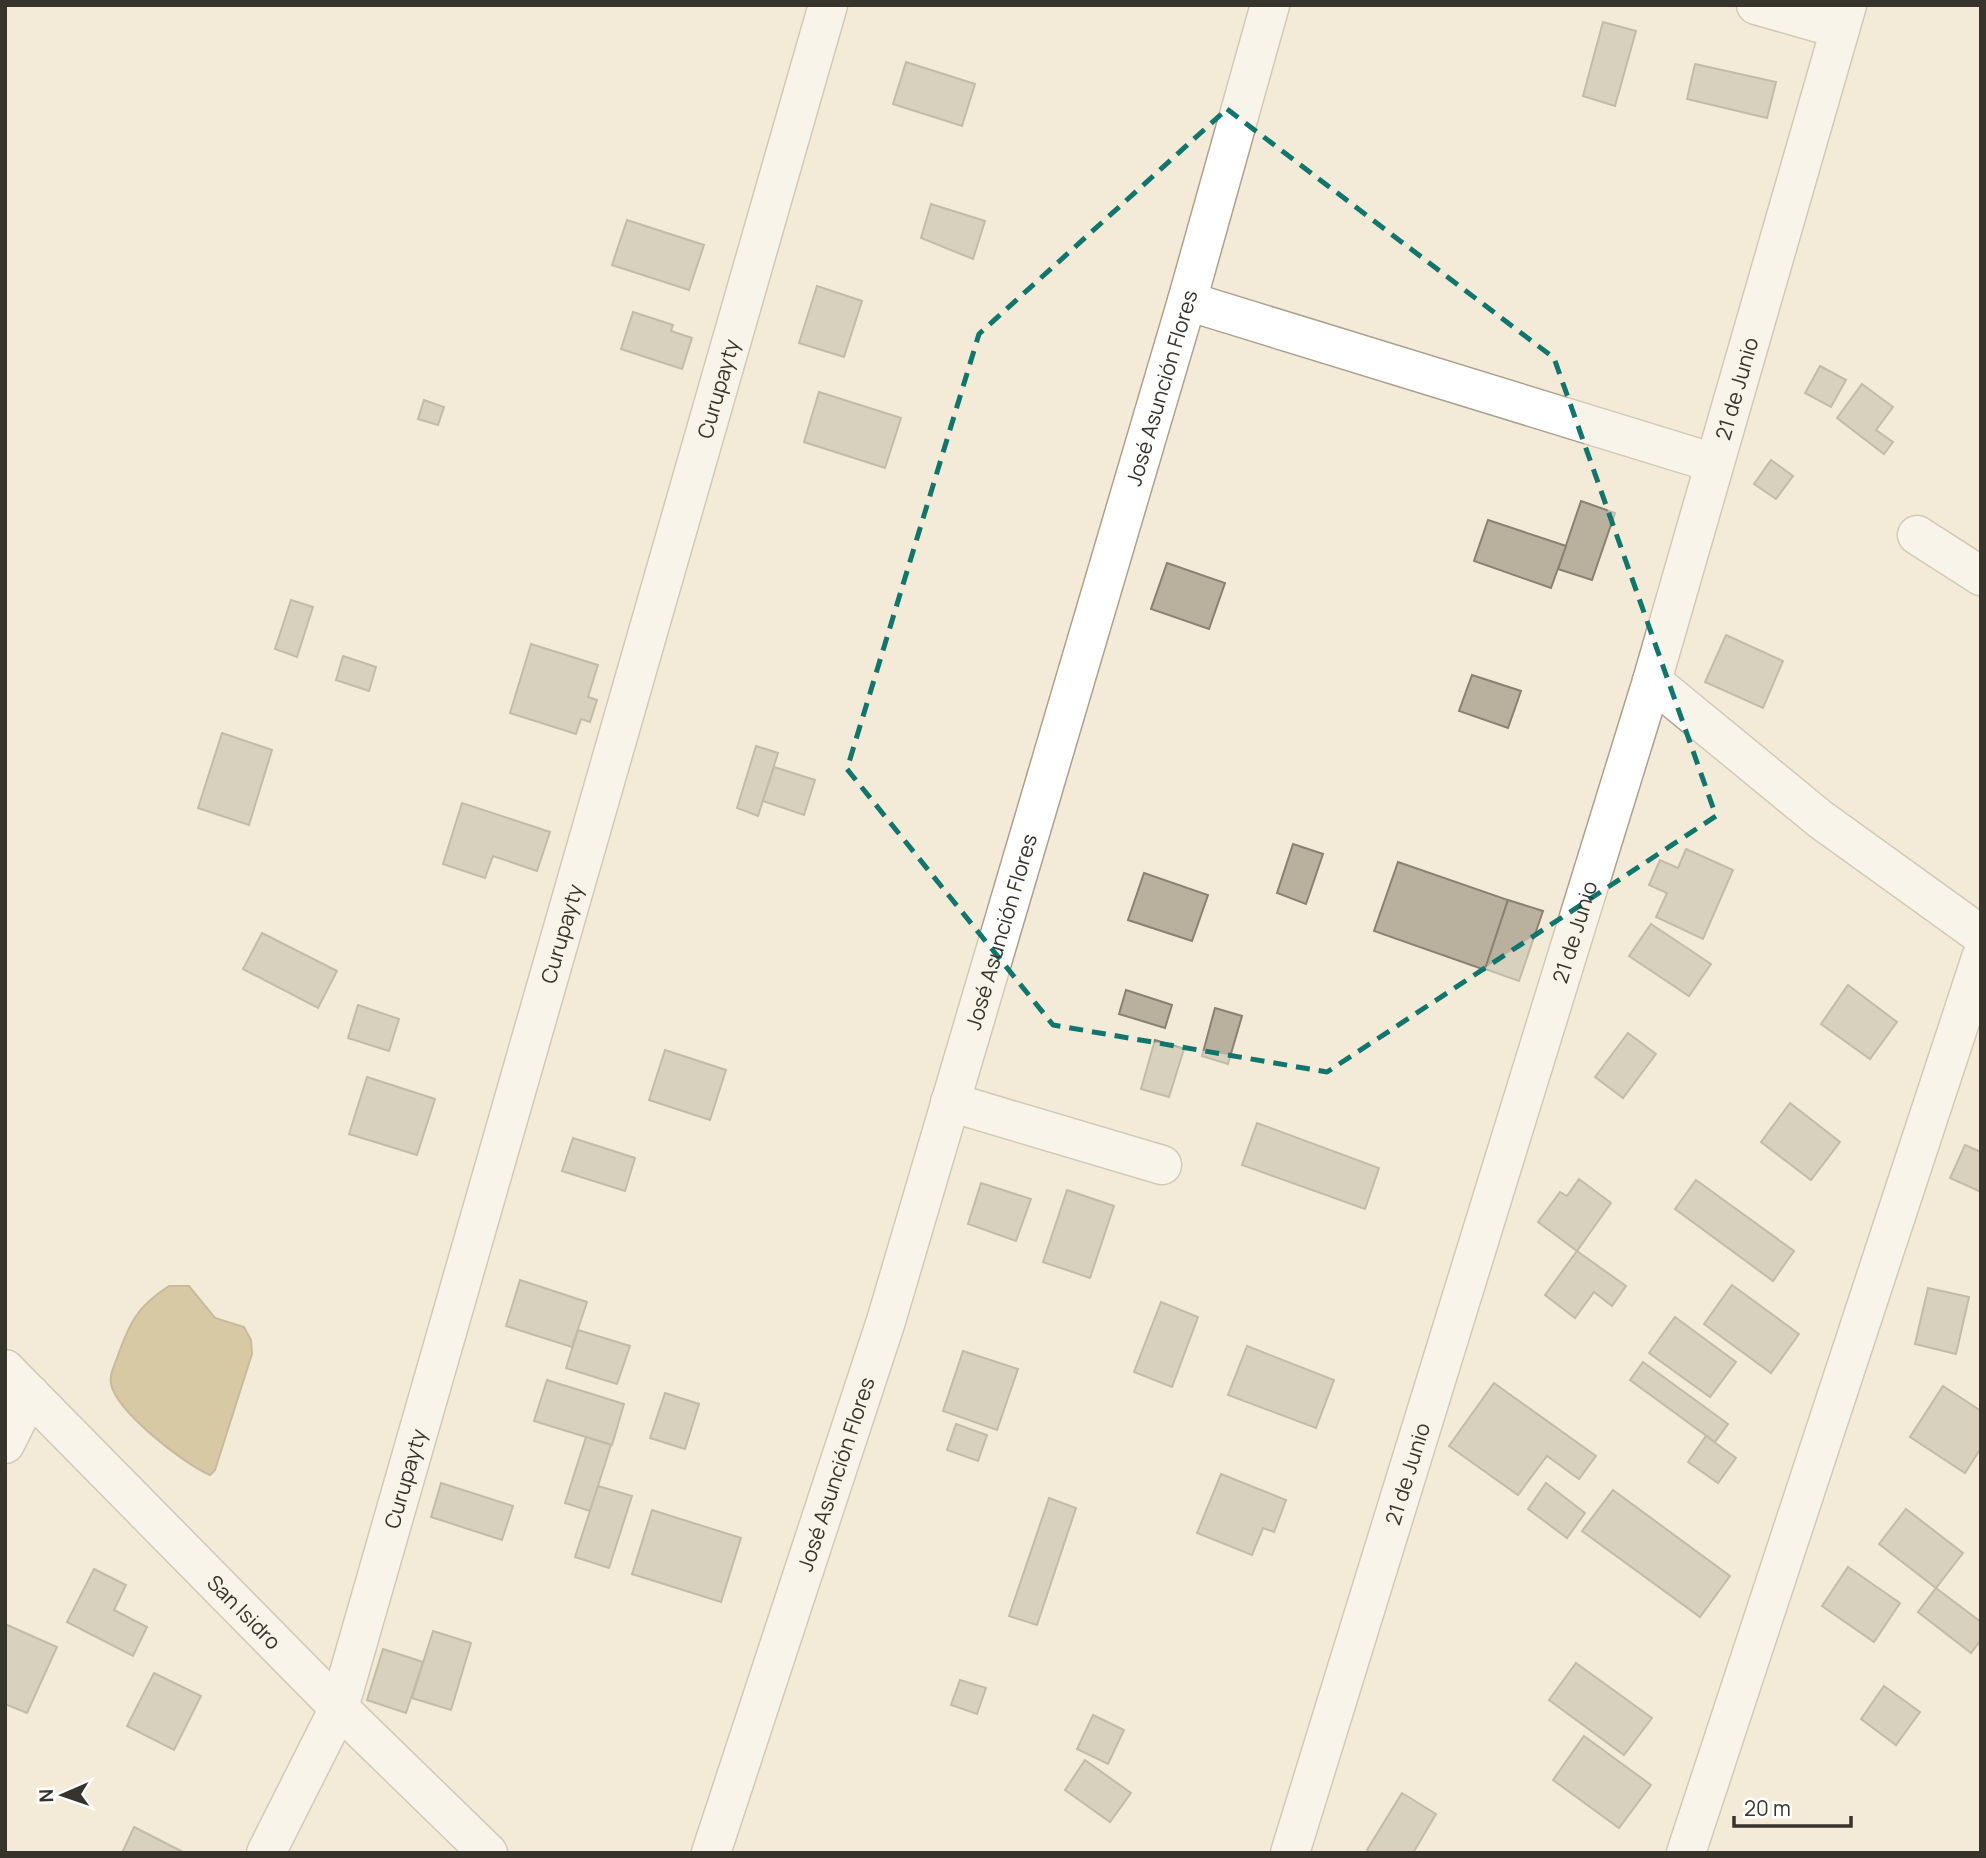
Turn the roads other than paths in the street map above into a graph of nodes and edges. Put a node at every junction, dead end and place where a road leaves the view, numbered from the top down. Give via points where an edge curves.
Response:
1 (828, 5) edge
2 (1270, 5) edge
3 (1756, 5) edge
4 (1844, 17) edge
5 (1187, 301) junction
6 (1714, 463) junction
7 (1917, 535) dead end
8 (1981, 576) edge
9 (1652, 681) junction
10 (1981, 935) edge
11 (1981, 958) edge
12 (950, 1102) junction
13 (1162, 1165) dead end
14 (18, 1381) edge
15 (5, 1444) edge
16 (338, 1708) junction
17 (1292, 1852) edge
18 (266, 1853) edge
19 (488, 1853) edge
20 (710, 1853) edge
21 (1686, 1853) edge

1 - 16 street, Curupayty
2 - 5 street, José Asunción Flores
3 - 4 street
4 - 6 street, 21 de Junio
5 - 6 street
5 - 12 street, José Asunción Flores
6 - 9 street, 21 de Junio
7 - 8 street
9 - 10 street via 1820,819
9 - 17 street, 21 de Junio
11 - 21 street
12 - 13 street
12 - 20 street, José Asunción Flores via 886,1321
14 - 15 street
14 - 16 street, San Isidro
16 - 18 street, Curupayty
16 - 19 street, San Isidro

